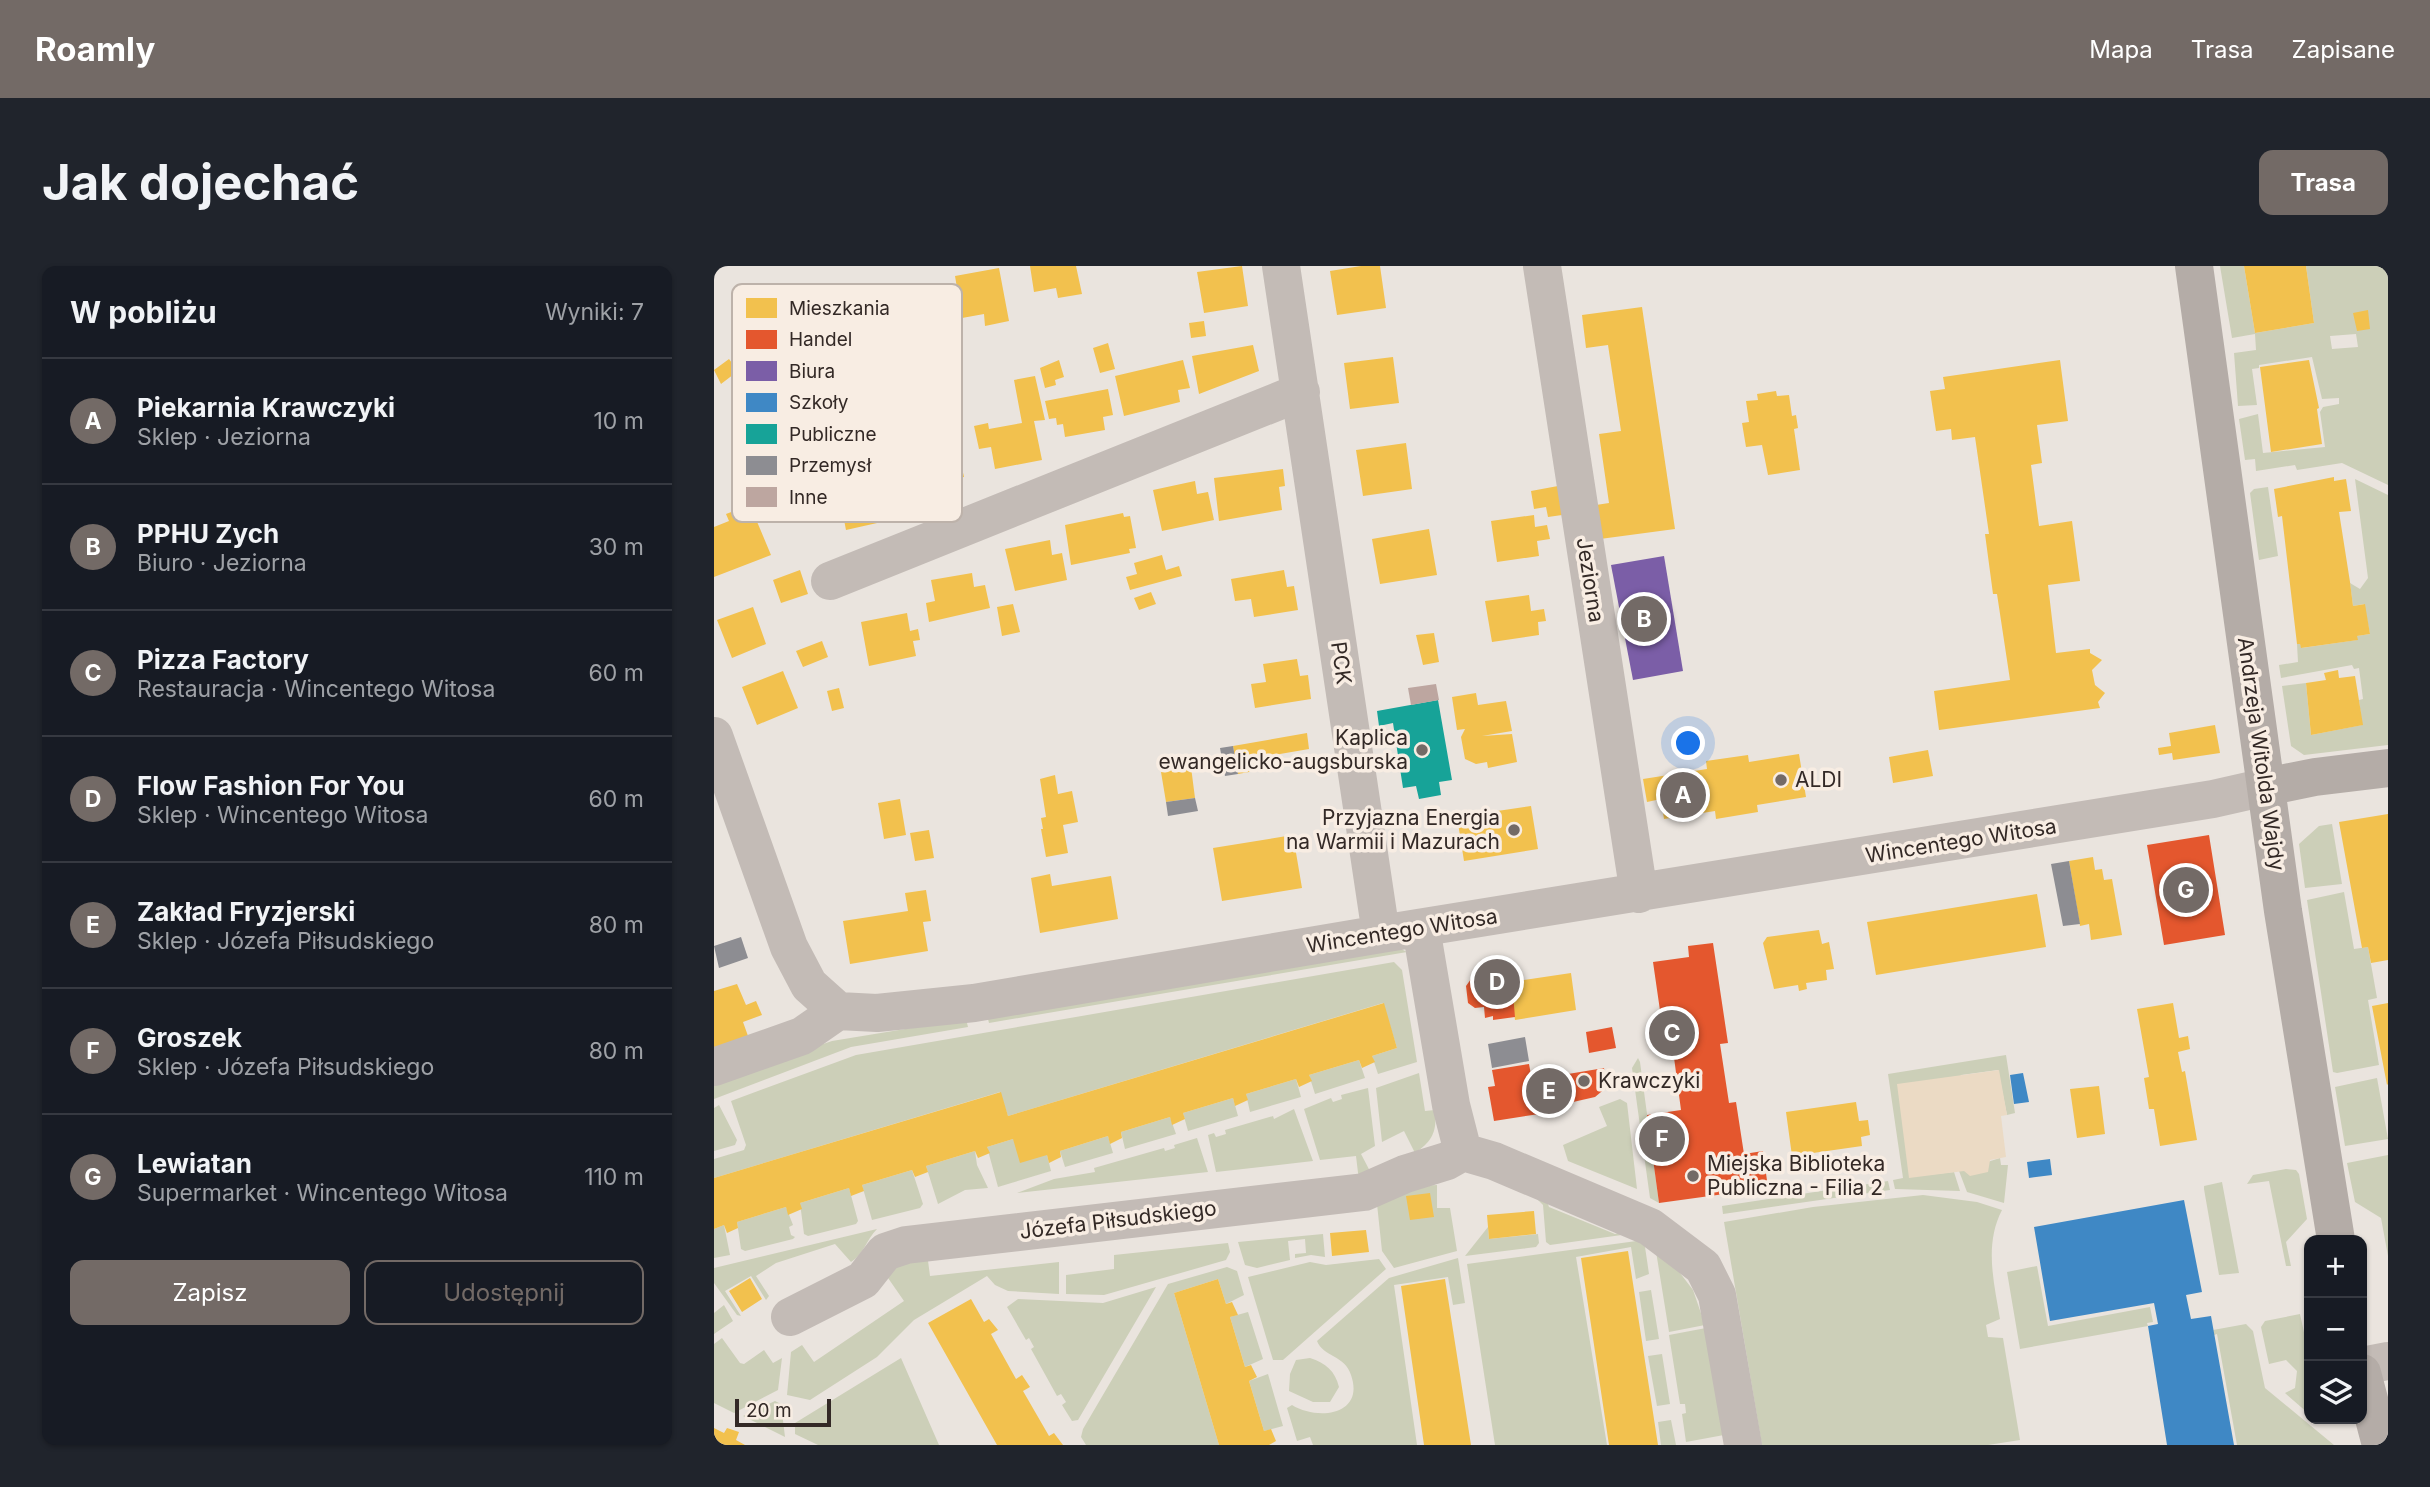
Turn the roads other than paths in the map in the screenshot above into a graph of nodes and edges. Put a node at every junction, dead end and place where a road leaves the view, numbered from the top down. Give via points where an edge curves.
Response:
1 (1281, 266) edge
2 (1542, 266) edge
3 (2194, 266) edge
4 (1300, 392) junction
5 (830, 582) dead end
6 (714, 736) edge
7 (2388, 768) edge
8 (2266, 787) junction
9 (1639, 894) junction
10 (1421, 928) junction
11 (1381, 934) junction
12 (838, 1011) junction
13 (714, 1068) edge
14 (1462, 1153) junction
15 (2335, 1235) edge
16 (790, 1318) dead end
17 (2388, 1361) edge
18 (2367, 1365) edge
19 (2367, 1392) edge
20 (1742, 1445) edge
21 (2381, 1445) edge

1 - 4 street, PCK
2 - 9 street, Jeziorna
3 - 8 street, Andrzeja Witolda Wajdy
4 - 5 street
4 - 11 street, PCK
6 - 12 street via 789,947 809,985
7 - 8 street
8 - 9 street, Wincentego Witosa via 2214,800
8 - 15 street, Andrzeja Witolda Wajdy
9 - 10 street, Wincentego Witosa
10 - 11 street, Wincentego Witosa
10 - 14 street
11 - 12 street, Wincentego Witosa via 974,1003 915,1011
12 - 13 street via 802,1036
14 - 16 street, Józefa Piłsudskiego via 1364,1192 906,1245 885,1252 863,1279
14 - 20 street via 1494,1161 1650,1227 1703,1267 1717,1295
17 - 18 street
19 - 21 street

